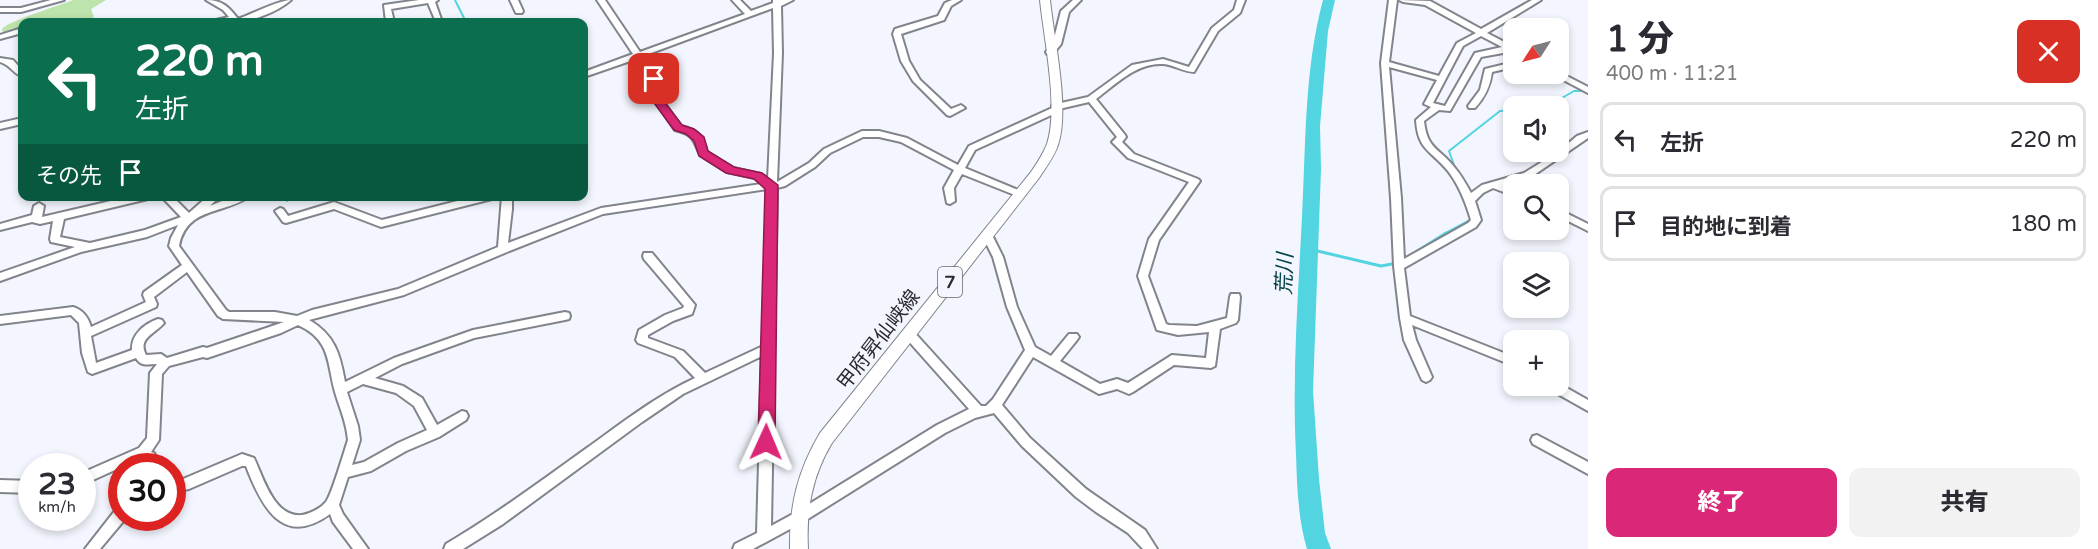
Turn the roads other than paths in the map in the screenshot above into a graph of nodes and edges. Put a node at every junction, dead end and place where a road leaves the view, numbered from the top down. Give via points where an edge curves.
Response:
1 (60, 0) edge
2 (210, 0) edge
3 (287, 0) edge
4 (433, 0) edge
5 (514, 0) edge
6 (601, 0) edge
7 (736, 0) edge
8 (756, 0) edge
9 (789, 0) edge
10 (957, 0) edge
11 (1045, 0) edge
12 (1077, 0) edge
13 (1241, 0) edge
14 (1393, 0) edge
15 (1402, 0) edge
16 (1537, 0) edge
17 (777, 2) edge
18 (945, 2) edge
19 (763, 9) junction
20 (0, 11) edge
21 (519, 11) dead end
22 (749, 14) junction
23 (234, 18) edge
24 (245, 18) edge
25 (389, 18) edge
26 (438, 18) edge
27 (18, 32) edge
28 (1481, 33) junction
29 (0, 37) edge
30 (1503, 45) edge
31 (1460, 46) junction
32 (1503, 51) edge
33 (1050, 52) junction
34 (639, 54) junction
35 (1480, 54) junction
36 (0, 60) edge
37 (1385, 63) junction
38 (1503, 67) edge
39 (18, 70) edge
40 (588, 73) edge
41 (1442, 79) junction
42 (1569, 80) edge
43 (1588, 90) edge
44 (1091, 99) junction
45 (1438, 106) junction
46 (1472, 106) dead end
47 (961, 108) dead end
48 (1055, 109) junction
49 (18, 122) edge
50 (0, 126) edge
51 (1588, 135) edge
52 (959, 169) junction
53 (770, 185) junction
54 (1494, 185) junction
55 (1503, 189) edge
56 (1020, 194) junction
57 (128, 201) edge
58 (172, 201) edge
59 (209, 201) edge
60 (231, 201) edge
61 (472, 201) edge
62 (508, 201) edge
63 (950, 201) dead end
64 (1470, 201) junction
65 (280, 211) dead end
66 (190, 216) junction
67 (59, 218) junction
68 (1569, 218) edge
69 (0, 228) edge
70 (1588, 228) edge
71 (147, 232) junction
72 (987, 235) junction
73 (88, 246) junction
74 (174, 246) junction
75 (503, 249) junction
76 (648, 256) dead end
77 (188, 266) junction
78 (1398, 266) junction
79 (0, 276) edge
80 (1235, 297) dead end
81 (565, 316) dead end
82 (1405, 318) junction
83 (0, 320) edge
84 (302, 320) junction
85 (158, 323) dead end
86 (1215, 327) junction
87 (87, 333) junction
88 (909, 334) junction
89 (1073, 337) dead end
90 (769, 348) junction
91 (1031, 350) junction
92 (137, 353) junction
93 (1503, 358) edge
94 (1052, 362) junction
95 (165, 363) junction
96 (1426, 377) dead end
97 (362, 379) junction
98 (704, 379) junction
99 (340, 390) junction
100 (1569, 395) edge
101 (995, 405) junction
102 (1588, 406) edge
103 (979, 412) junction
104 (462, 416) dead end
105 (435, 433) junction
106 (1537, 440) dead end
107 (142, 453) edge
108 (1588, 468) edge
109 (343, 473) junction
110 (186, 485) edge
111 (0, 486) edge
112 (18, 487) edge
113 (332, 505) junction
114 (798, 518) junction
115 (108, 529) edge
116 (764, 536) junction
117 (92, 549) edge
118 (360, 549) edge
119 (451, 549) edge
120 (740, 549) edge
121 (799, 549) edge
122 (1150, 549) edge

1 - 20 street
2 - 23 street via 226,8
3 - 24 street
4 - 25 street via 387,8
4 - 26 street
5 - 21 street
6 - 34 street
7 - 22 street
8 - 19 street
9 - 17 street
10 - 18 street
11 - 33 main road, 甲府昇仙峡線 / 7
12 - 33 street via 1065,11 1057,44
13 - 44 street via 1237,11 1215,30 1191,70 1163,61 1135,67
14 - 37 street
15 - 28 street via 1426,3
16 - 28 street
17 - 19 street
17 - 53 street
18 - 47 street via 941,18 897,34 905,61 917,81 950,113
19 - 22 street
22 - 34 street
27 - 29 street
28 - 30 street
28 - 31 street
31 - 35 street
31 - 41 street
32 - 35 street
33 - 48 main road, 甲府昇仙峡線 / 7
34 - 40 street
34 - 53 street via 654,79 658,100 678,128 690,131 700,140 703,153 730,170 758,176
35 - 45 street via 1447,109
36 - 39 street via 10,62
37 - 41 street
37 - 78 street
38 - 46 street via 1488,71 1487,86
41 - 45 street via 1428,104
42 - 43 street
44 - 48 street
44 - 86 street via 1122,137 1117,142 1131,156 1195,182 1154,239 1143,276 1161,327 1169,331
45 - 64 street via 1420,120 1420,137 1452,170
48 - 52 street via 972,148
48 - 56 main road, 甲府昇仙峡線 / 7 via 1054,140
49 - 50 street
51 - 54 street via 1523,178
52 - 53 street via 904,140 869,133 827,151 789,181
52 - 56 street
52 - 63 street via 949,188
53 - 75 street via 602,211
53 - 90 street
54 - 55 street
54 - 64 street
56 - 72 main road, 甲府昇仙峡線 / 7
57 - 67 street
58 - 66 street
59 - 66 street
60 - 66 street
61 - 65 street via 381,224 334,205 286,220
62 - 75 street via 501,239
64 - 78 street via 1476,220 1472,225
66 - 71 street
66 - 74 street via 174,237
67 - 69 street via 36,220 38,211
67 - 73 street via 56,239
68 - 70 street
71 - 73 street
71 - 74 street
72 - 88 main road, 甲府昇仙峡線 / 7
72 - 91 street
73 - 79 street
74 - 77 street
75 - 84 street via 400,292 312,314
76 - 98 street via 690,305 688,311 643,333 642,340 679,354
77 - 84 street via 227,316
77 - 87 street via 148,295 152,304
78 - 82 street
80 - 86 street via 1232,320
81 - 97 street via 473,334
82 - 93 street
82 - 96 street
83 - 87 street via 73,311 85,323
84 - 95 street via 207,353
84 - 99 street via 325,336 334,357
85 - 92 street via 142,333
86 - 94 street via 1211,363 1172,360 1129,389 1117,384 1099,389
87 - 92 street via 93,369
88 - 103 street
88 - 114 main road, 甲府昇仙峡線 / 7 via 813,458
89 - 94 street
90 - 98 street
90 - 116 street
91 - 94 street
91 - 101 street
92 - 95 street via 143,360
95 - 107 street via 156,373 153,440
97 - 99 street
97 - 105 street via 399,389 418,402
98 - 119 street via 638,418 498,520
99 - 109 street via 354,429
100 - 102 street
101 - 103 street
101 - 122 street via 1008,425 1039,455 1092,503 1135,531
103 - 114 street via 941,429
104 - 105 street
105 - 109 street via 367,467
106 - 108 street
109 - 113 street
110 - 113 street via 242,460 250,462 265,495 284,518 309,520
111 - 112 street
113 - 118 street
114 - 116 street
114 - 121 main road, 甲府昇仙峡線 / 7
115 - 117 street
116 - 120 street

